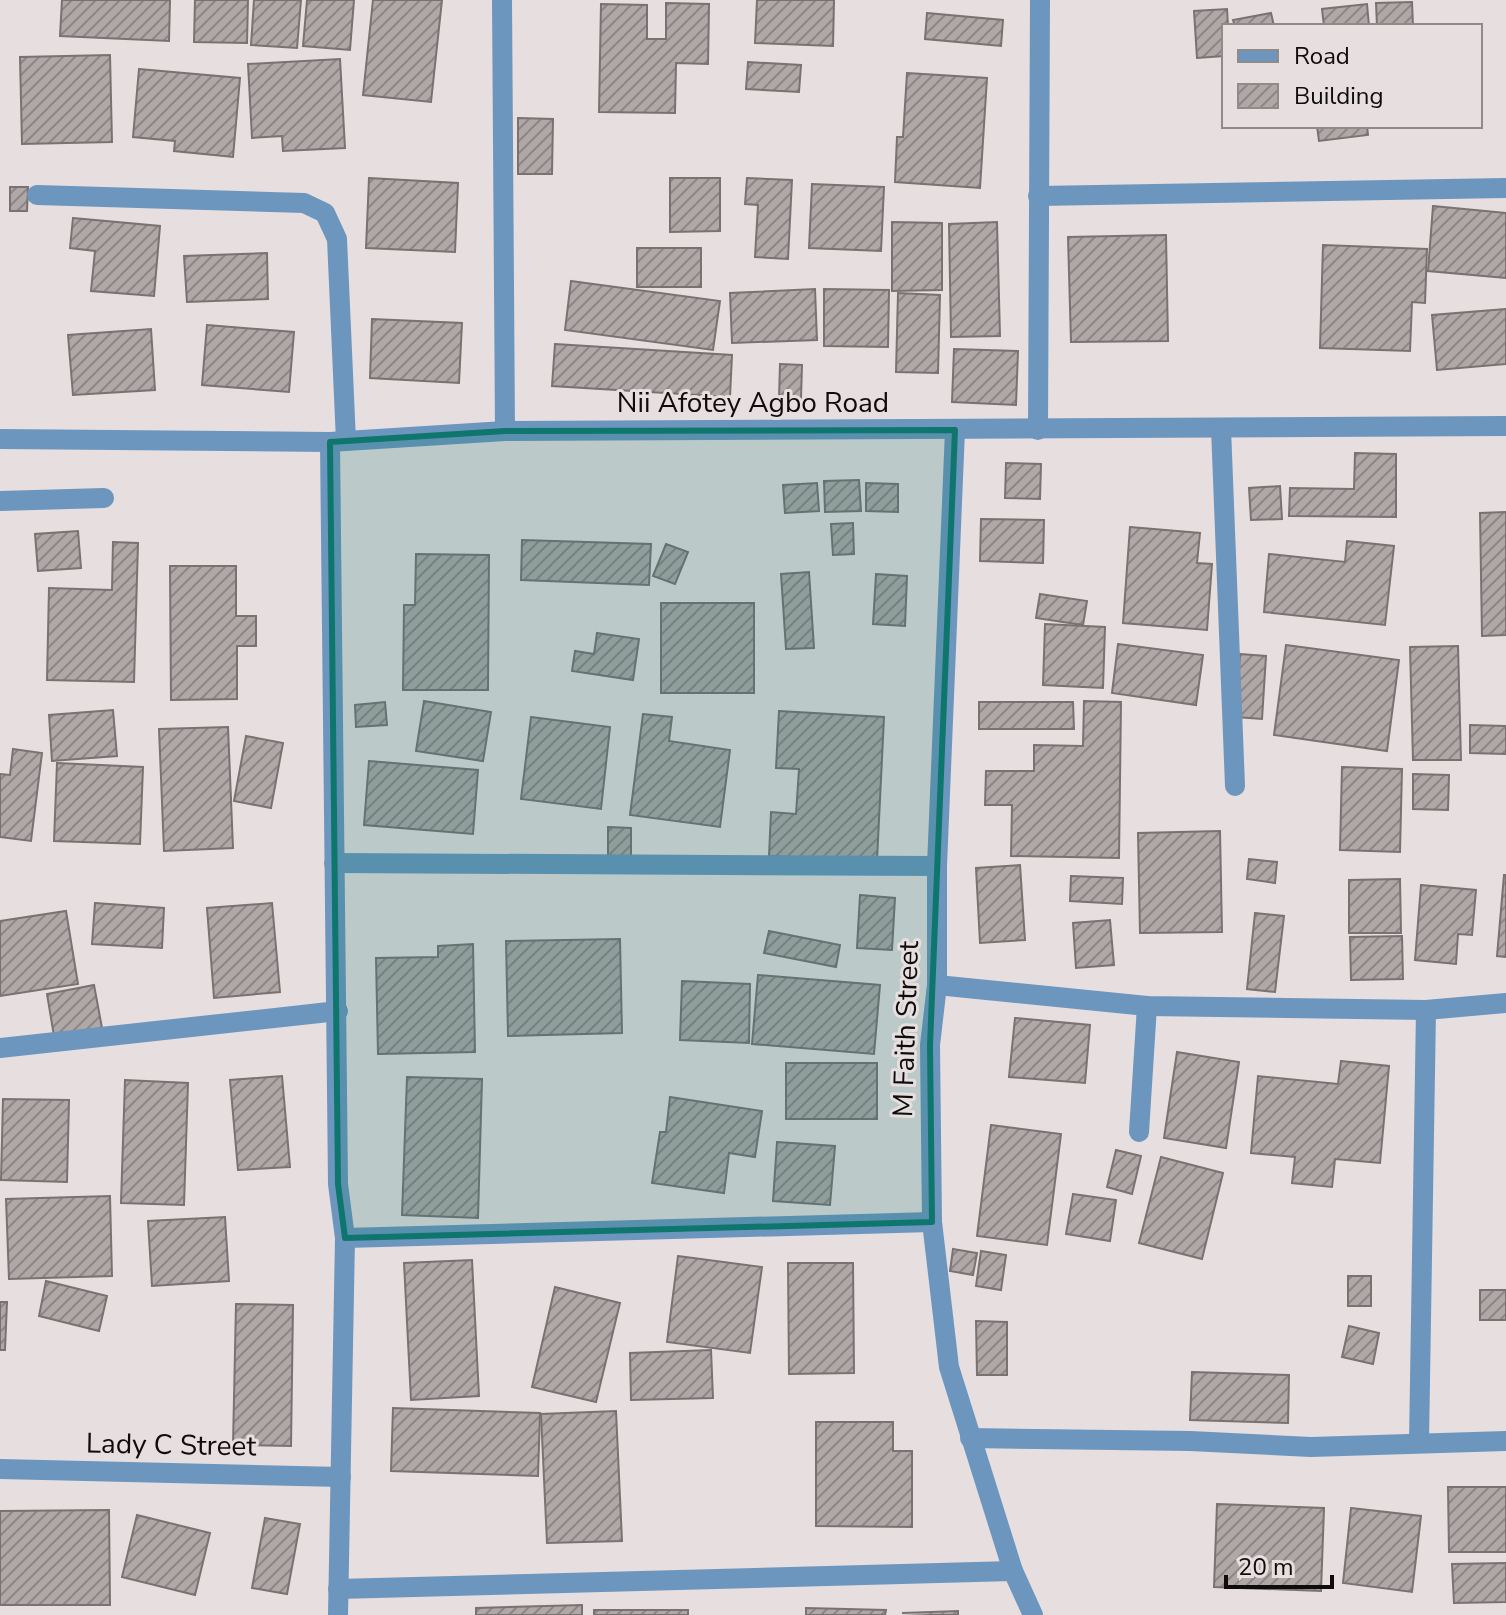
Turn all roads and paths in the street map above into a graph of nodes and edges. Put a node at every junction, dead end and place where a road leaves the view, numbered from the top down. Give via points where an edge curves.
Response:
1 (502, 0) edge
2 (1040, 0) edge
3 (1506, 188) edge
4 (37, 195) dead end
5 (1038, 196) junction
6 (1506, 426) edge
7 (1221, 428) junction
8 (955, 430) junction
9 (1038, 430) junction
10 (505, 431) junction
11 (0, 439) edge
12 (338, 442) junction
13 (104, 498) dead end
14 (0, 501) edge
15 (1235, 786) dead end
16 (334, 863) junction
17 (937, 866) junction
18 (937, 985) junction
19 (1506, 1003) edge
20 (1147, 1006) junction
21 (1426, 1010) junction
22 (338, 1011) junction
23 (0, 1048) edge
24 (1139, 1132) dead end
25 (932, 1222) junction
26 (345, 1238) junction
27 (970, 1438) junction
28 (1506, 1441) edge
29 (1419, 1443) junction
30 (0, 1469) edge
31 (341, 1477) junction
32 (1013, 1571) junction
33 (338, 1589) junction
34 (338, 1615) edge
35 (1033, 1615) edge

1 - 10 street
2 - 5 street
3 - 5 street
4 - 12 street via 304,203 325,213 337,239
5 - 9 street
6 - 7 street, Nii Afotey Agbo Road
7 - 9 street, Nii Afotey Agbo Road
7 - 15 street
8 - 9 street, Nii Afotey Agbo Road
8 - 10 street, Nii Afotey Agbo Road
8 - 17 street, M Faith Street
10 - 12 street, Nii Afotey Agbo Road
11 - 12 street, Nii Afotey Agbo Road
12 - 16 street
13 - 14 street
16 - 17 street
16 - 22 street
17 - 18 street, M Faith Street
18 - 20 street
18 - 25 street, M Faith Street via 930,1045
19 - 21 street
20 - 21 street
20 - 24 street
21 - 29 street
22 - 23 street
22 - 26 street via 338,1184
25 - 26 street
25 - 27 street, M Faith Street via 949,1367
26 - 31 street
27 - 29 street via 1311,1447
27 - 32 street, M Faith Street
28 - 29 street
30 - 31 street, Lady C Street
31 - 33 street
32 - 33 street
32 - 35 street, M Faith Street
33 - 34 street

